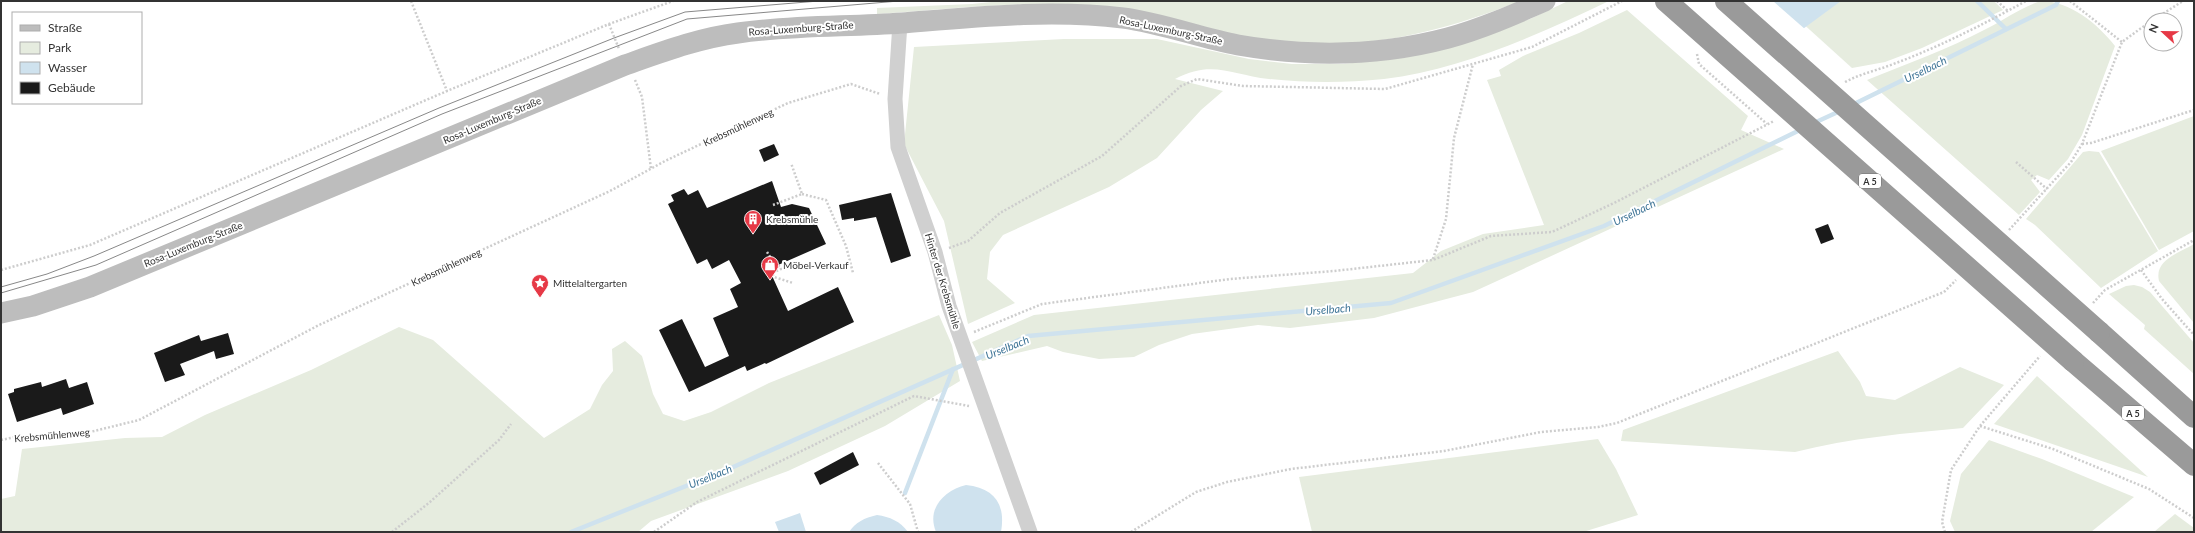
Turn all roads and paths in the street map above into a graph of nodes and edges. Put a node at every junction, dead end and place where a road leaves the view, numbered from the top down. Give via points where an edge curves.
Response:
1 (411, 1) edge
2 (673, 1) edge
3 (1545, 1) edge
4 (1622, 1) edge
5 (1666, 1) edge
6 (1726, 1) edge
7 (1997, 1) edge
8 (2026, 1) edge
9 (2070, 1) edge
10 (2183, 1) edge
11 (2008, 11) junction
12 (2166, 12) edge
13 (900, 23) junction
14 (609, 24) junction
15 (2143, 27) edge
16 (1474, 64) junction
17 (627, 70) junction
18 (1840, 85) dead end
19 (447, 91) junction
20 (887, 96) dead end
21 (2194, 110) edge
22 (1780, 117) dead end
23 (2082, 144) dead end
24 (2016, 162) dead end
25 (791, 163) dead end
26 (651, 169) junction
27 (2047, 190) dead end
28 (802, 194) junction
29 (773, 205) dead end
30 (2194, 240) edge
31 (767, 252) dead end
32 (935, 252) junction
33 (1433, 260) junction
34 (1, 270) edge
35 (2141, 270) junction
36 (853, 273) dead end
37 (2122, 281) dead end
38 (793, 283) dead end
39 (1, 312) edge
40 (2194, 335) edge
41 (963, 344) junction
42 (2028, 369) dead end
43 (1723, 381) dead end
44 (986, 409) junction
45 (2194, 417) edge
46 (511, 424) dead end
47 (1980, 426) junction
48 (1, 440) edge
49 (878, 463) dead end
50 (2194, 465) edge
51 (2194, 518) edge
52 (392, 532) edge
53 (654, 532) edge
54 (918, 532) edge
55 (1030, 532) edge
56 (1131, 532) edge
57 (1945, 532) edge

1 - 19 path
2 - 14 path
3 - 13 main road, Rosa-Luxemburg-Straße via 1500,21 1448,38 1396,49 1337,54 1288,52 1237,45 1124,18 1069,14 969,17
4 - 16 path via 1532,47
5 - 50 highway, A 5, bridge
6 - 45 highway, bridge
7 - 11 path
8 - 11 path
9 - 15 path via 2122,42
10 - 12 path
11 - 18 path via 1896,64 1860,74
13 - 17 main road, Rosa-Luxemburg-Straße via 780,28 736,33 685,44
13 - 32 street, Hinter der Krebsmühle via 895,99 898,147
14 - 17 path
14 - 19 path
16 - 32 path via 1385,89 1243,86 1197,79 1181,86 1102,156 1000,213 968,241
16 - 33 path via 1454,138 1446,219
17 - 26 path via 642,97
17 - 39 main road, Rosa-Luxemburg-Straße via 90,286 33,306
19 - 34 path via 90,245
20 - 26 path, Krebsmühlenweg via 851,84 835,88 788,104
21 - 23 path
22 - 33 path via 1614,204 1552,232 1491,236
24 - 27 path
25 - 28 path
26 - 48 path, Krebsmühlenweg via 610,191 319,325 139,420 90,432
28 - 29 path
28 - 36 path via 826,200 846,246
30 - 35 path
31 - 38 path via 774,263 770,265 773,269 779,266 780,269 772,273 774,277
32 - 41 street, Hinter der Krebsmühle via 949,306
33 - 41 path via 1230,279 1042,304
35 - 37 path
35 - 40 path via 2162,299
41 - 44 street, Hinter der Krebsmühle
42 - 47 path
43 - 56 path via 1617,423 1598,427 1541,432 1444,451 1291,469 1227,482 1196,492
44 - 53 path via 914,396 697,502
44 - 55 street, Hinter der Krebsmühle
46 - 52 path via 499,440 430,502
47 - 51 path via 2053,449 2149,489
47 - 57 path via 1951,470 1942,522
49 - 54 path via 910,504

